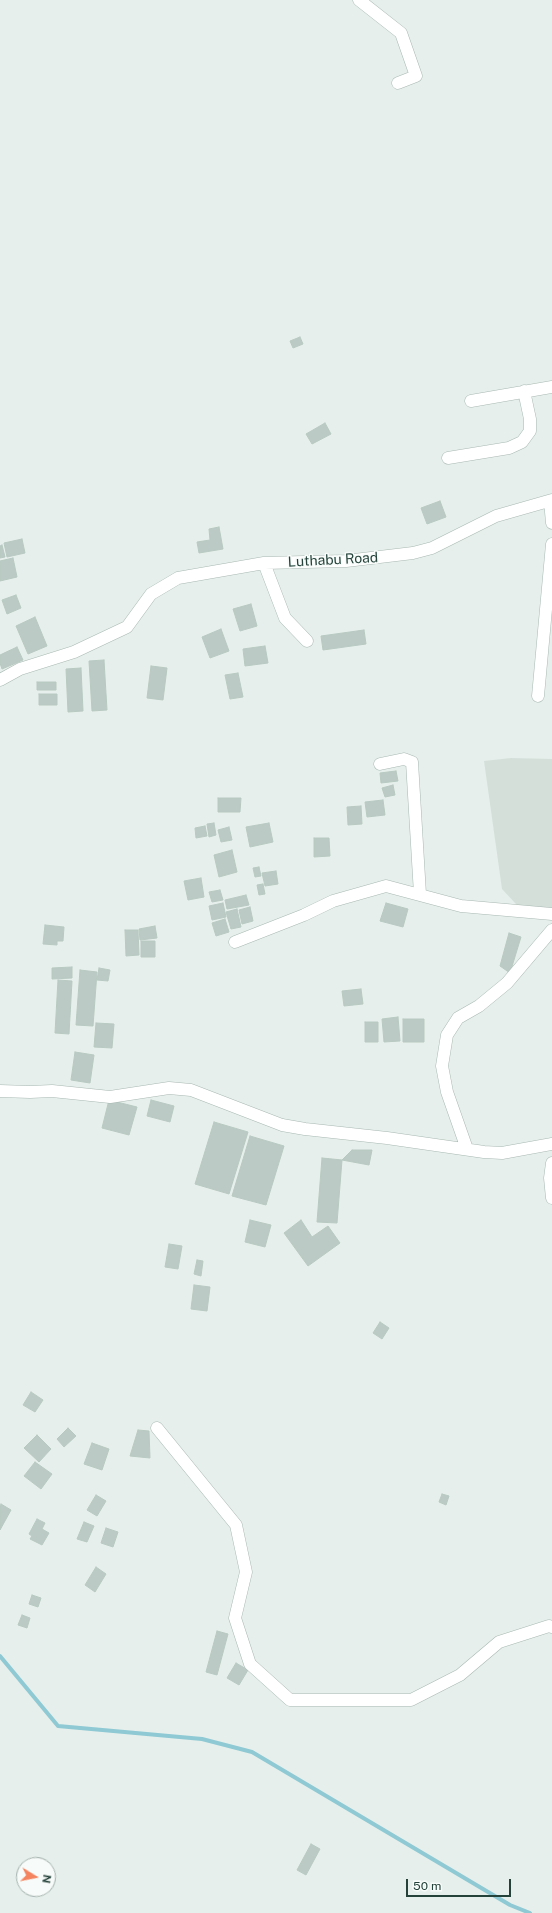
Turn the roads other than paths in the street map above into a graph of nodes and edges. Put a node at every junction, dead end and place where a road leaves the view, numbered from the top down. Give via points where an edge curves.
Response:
1 (359, 0) edge
2 (398, 83) dead end
3 (552, 387) edge
4 (524, 391) junction
5 (471, 401) dead end
6 (448, 458) dead end
7 (551, 501) edge
8 (552, 523) edge
9 (552, 544) edge
10 (264, 563) junction
11 (307, 641) dead end
12 (0, 680) edge
13 (538, 696) dead end
14 (380, 764) dead end
15 (420, 894) junction
16 (552, 914) edge
17 (552, 930) edge
18 (235, 942) dead end
19 (0, 1091) edge
20 (551, 1144) edge
21 (467, 1149) junction
22 (552, 1163) edge
23 (552, 1198) edge
24 (157, 1428) dead end
25 (552, 1627) edge

1 - 2 street via 401,33 416,76
3 - 4 street
4 - 5 street
4 - 6 street via 530,431 522,442 509,448
7 - 8 street
7 - 10 street, Luthabu Road via 496,516 432,548 413,553 346,561
9 - 13 street
10 - 11 street via 285,618
10 - 12 street, Luthabu Road via 178,578 151,594 127,627 74,652 20,669
14 - 15 street via 404,759 412,762
15 - 16 street via 461,906
15 - 18 street via 386,886 333,901
17 - 21 street via 507,983 479,1006 458,1018 447,1035 442,1066 447,1092
19 - 21 street via 52,1091 110,1097 169,1088 191,1090 282,1125
20 - 21 street via 502,1153
20 - 22 street
22 - 23 street
24 - 25 street via 236,1525 246,1572 234,1618 250,1664 290,1700 411,1700 460,1675 499,1642

